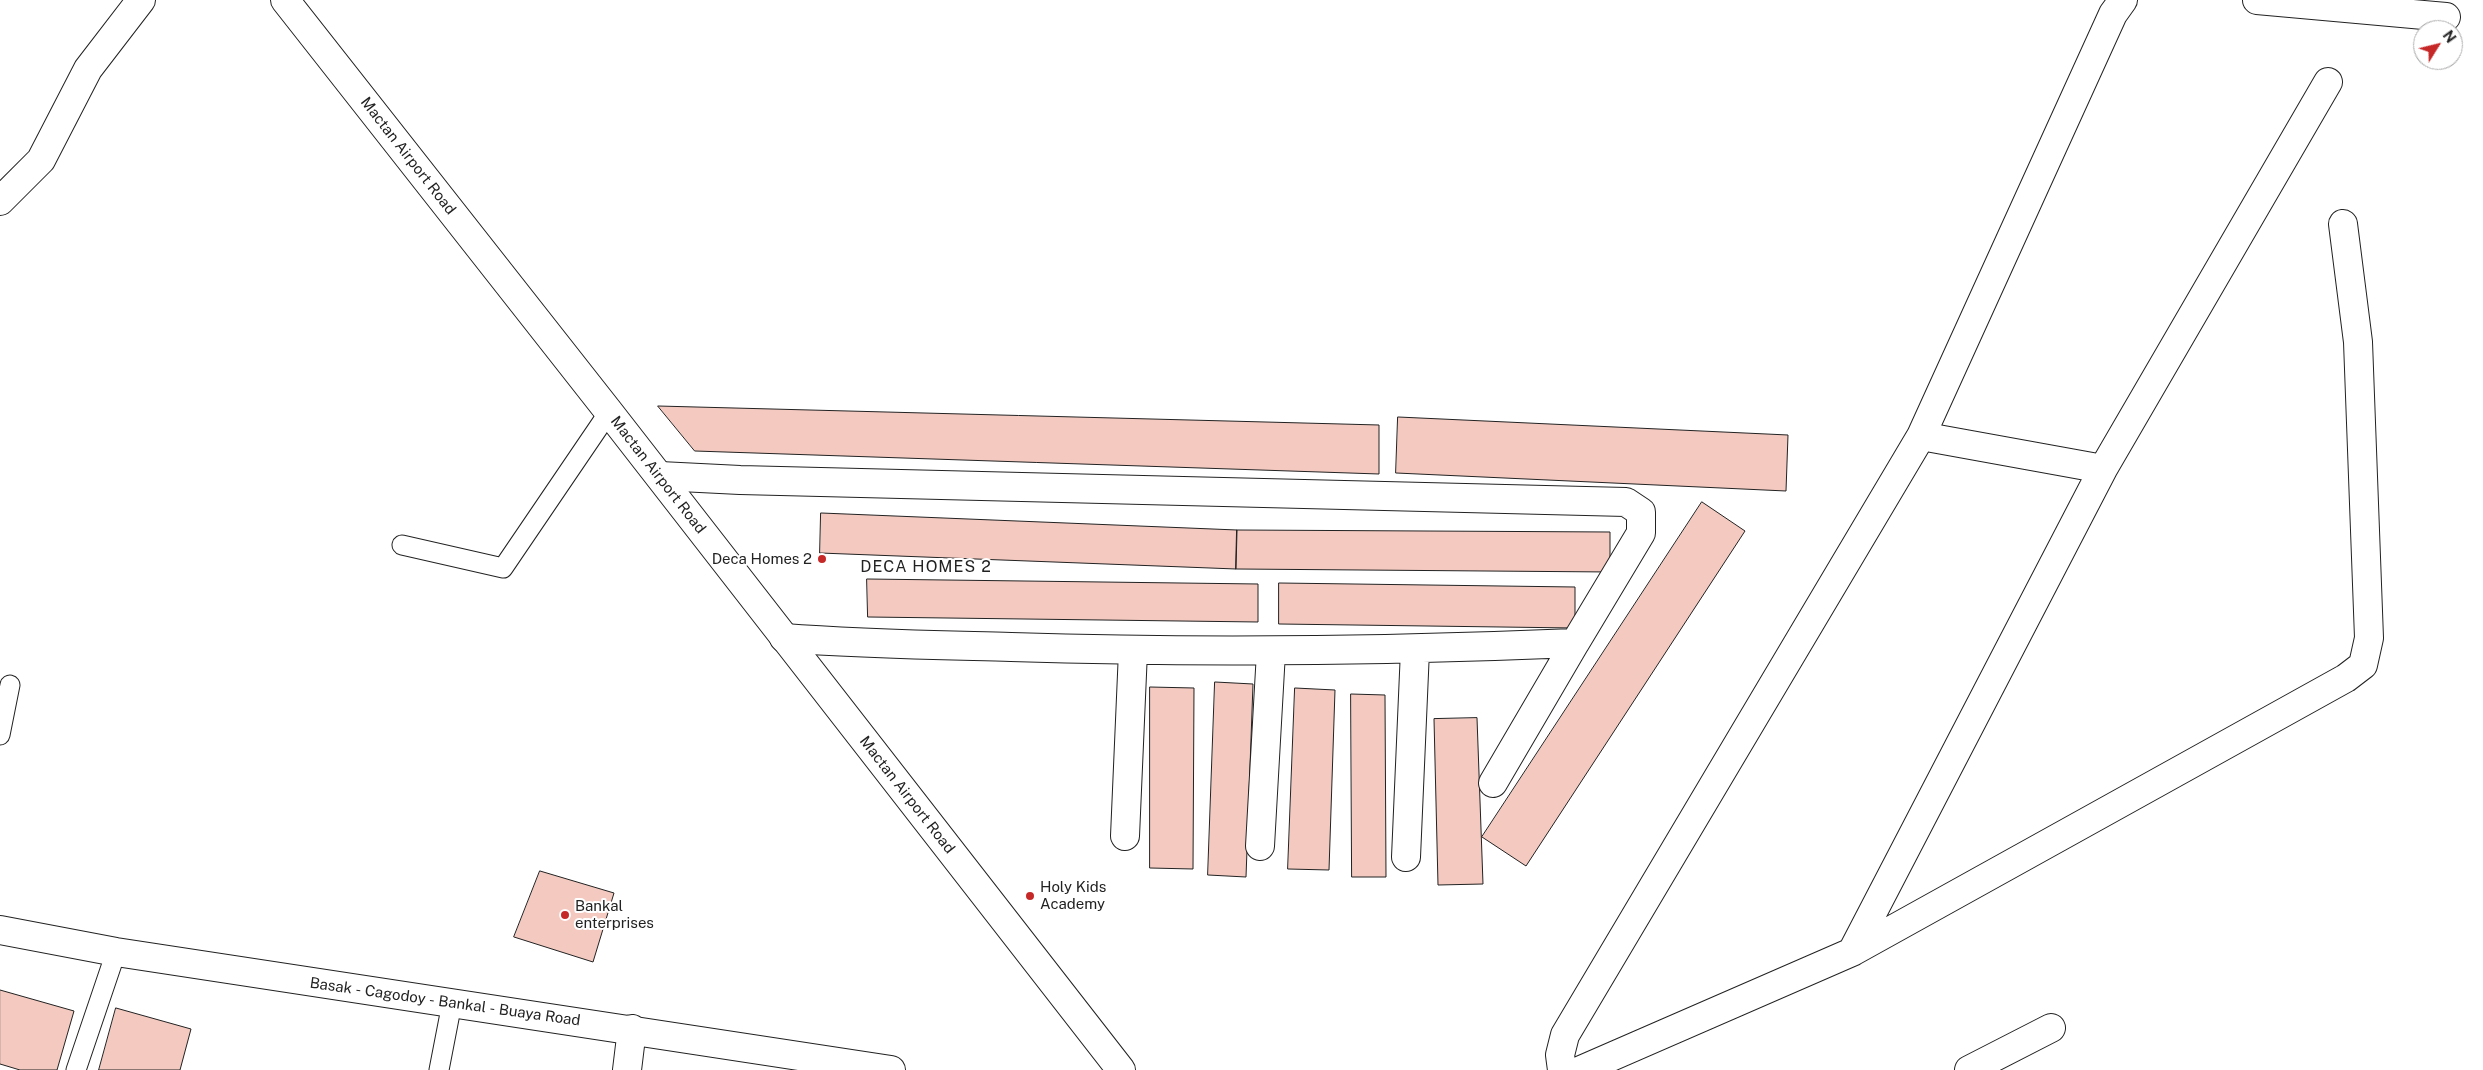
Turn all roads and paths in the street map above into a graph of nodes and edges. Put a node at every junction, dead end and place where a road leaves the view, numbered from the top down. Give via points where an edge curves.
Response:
1 (141, 0) edge
2 (285, 0) edge
3 (2123, 0) edge
4 (2257, 0) edge
5 (2446, 17) dead end
6 (2328, 82) dead end
7 (0, 201) edge
8 (2343, 224) dead end
9 (610, 412) junction
10 (1921, 436) junction
11 (2103, 469) junction
12 (660, 476) junction
13 (402, 545) dead end
14 (784, 638) junction
15 (1576, 643) junction
16 (1415, 650) junction
17 (1133, 651) junction
18 (1271, 652) junction
19 (10, 685) dead end
20 (0, 735) edge
21 (1493, 783) dead end
22 (1126, 836) dead end
23 (1260, 846) dead end
24 (1406, 856) dead end
25 (0, 930) edge
26 (116, 952) junction
27 (1852, 952) junction
28 (452, 1003) junction
29 (2051, 1028) dead end
30 (632, 1029) junction
31 (76, 1070) edge
32 (438, 1070) edge
33 (627, 1070) edge
34 (891, 1070) edge
35 (1122, 1070) edge
36 (1562, 1070) edge
37 (1581, 1070) edge
38 (1969, 1070) edge

1 - 7 street via 88,69 41,160
2 - 9 street, Mactan Airport Road
3 - 10 street via 2113,14
4 - 5 street
6 - 11 street
8 - 27 street via 2358,342 2369,638 2363,665 2346,678
9 - 12 street, Mactan Airport Road
9 - 13 lane via 503,568
10 - 11 street
10 - 36 street via 1565,1035 1560,1055
11 - 27 street
12 - 14 street, Mactan Airport Road
12 - 15 street via 1626,502 1641,512 1641,533
14 - 17 street
14 - 35 street, Mactan Airport Road
15 - 16 street
15 - 21 street
16 - 18 street
16 - 24 street
17 - 18 street
17 - 22 street
18 - 23 street
19 - 20 lane
25 - 26 street, Basak - Cagodoy - Bankal - Buaya Road
26 - 28 street, Basak - Cagodoy - Bankal - Buaya Road
26 - 31 lane
27 - 37 street
28 - 30 street, Basak - Cagodoy - Bankal - Buaya Road
28 - 32 lane
29 - 38 street
30 - 33 street
30 - 34 street, Basak - Cagodoy - Bankal - Buaya Road

